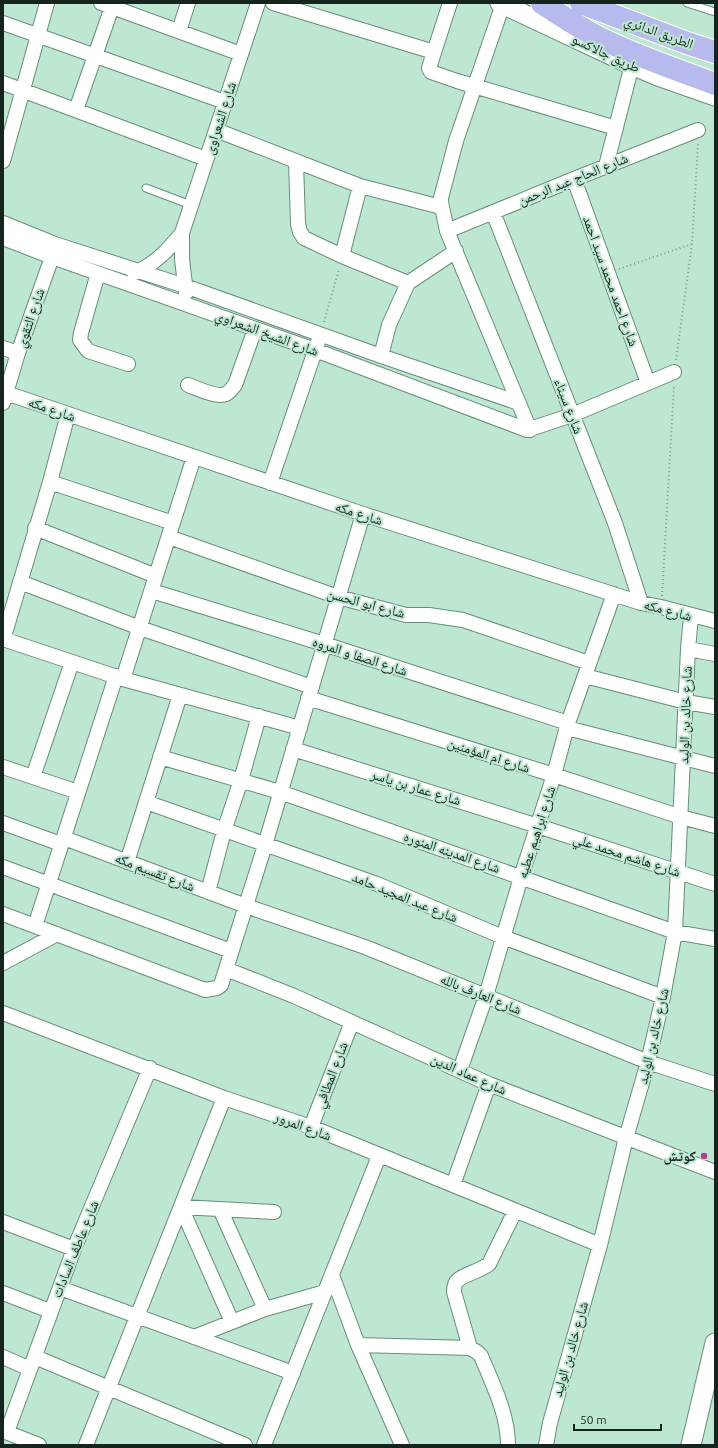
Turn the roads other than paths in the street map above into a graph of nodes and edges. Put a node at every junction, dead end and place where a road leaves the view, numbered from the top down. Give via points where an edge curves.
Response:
1 (47, 3) edge
2 (188, 3) edge
3 (258, 3) edge
4 (273, 3) edge
5 (450, 3) edge
6 (542, 3) edge
7 (581, 3) edge
8 (687, 3) edge
9 (501, 4) edge
10 (107, 5) edge
11 (715, 12) edge
12 (3, 23) edge
13 (179, 31) junction
14 (38, 36) junction
15 (434, 52) junction
16 (715, 52) edge
17 (241, 54) junction
18 (95, 57) junction
19 (632, 65) junction
20 (3, 83) edge
21 (715, 84) edge
22 (474, 86) junction
23 (23, 91) junction
24 (715, 96) edge
25 (225, 102) junction
26 (76, 110) junction
27 (616, 128) junction
28 (216, 130) junction
29 (698, 130) dead end
30 (4, 154) edge
31 (206, 159) junction
32 (296, 162) junction
33 (606, 166) junction
34 (574, 178) junction
35 (360, 186) junction
36 (146, 188) dead end
37 (191, 205) junction
38 (441, 207) junction
39 (493, 212) junction
40 (3, 223) edge
41 (447, 231) junction
42 (182, 233) junction
43 (3, 238) edge
44 (456, 251) junction
45 (342, 256) junction
46 (52, 257) junction
47 (139, 271) junction
48 (98, 273) junction
49 (118, 279) junction
50 (408, 283) junction
51 (185, 286) junction
52 (189, 305) junction
53 (255, 329) junction
54 (320, 334) junction
55 (3, 348) edge
56 (315, 350) junction
57 (18, 353) junction
58 (381, 356) junction
59 (128, 364) dead end
60 (674, 372) dead end
61 (648, 383) junction
62 (188, 385) dead end
63 (5, 398) edge
64 (519, 403) junction
65 (68, 414) junction
66 (572, 415) junction
67 (530, 430) junction
68 (194, 457) junction
69 (50, 482) junction
70 (270, 483) junction
71 (363, 514) junction
72 (173, 523) junction
73 (36, 528) junction
74 (169, 537) junction
75 (156, 576) junction
76 (20, 582) junction
77 (152, 591) junction
78 (614, 594) junction
79 (338, 597) junction
80 (641, 603) junction
81 (691, 616) junction
82 (715, 621) edge
83 (140, 628) junction
84 (3, 640) edge
85 (324, 644) junction
86 (688, 649) junction
87 (715, 654) edge
88 (72, 662) junction
89 (587, 670) junction
90 (120, 678) junction
91 (310, 692) junction
92 (180, 695) junction
93 (686, 702) junction
94 (715, 707) edge
95 (258, 716) junction
96 (567, 726) junction
97 (300, 728) junction
98 (293, 749) junction
99 (160, 757) junction
100 (684, 759) junction
101 (715, 766) edge
102 (3, 767) edge
103 (554, 776) junction
104 (33, 777) junction
105 (241, 780) junction
106 (78, 792) junction
107 (280, 792) junction
108 (146, 802) junction
109 (681, 818) junction
110 (3, 823) edge
111 (538, 826) junction
112 (715, 826) edge
113 (224, 831) junction
114 (62, 841) junction
115 (265, 845) junction
116 (127, 862) junction
117 (3, 867) edge
118 (677, 872) junction
119 (521, 877) junction
120 (49, 884) junction
121 (715, 884) edge
122 (208, 892) junction
123 (246, 906) junction
124 (3, 914) edge
125 (35, 926) junction
126 (675, 932) junction
127 (57, 934) junction
128 (503, 938) junction
129 (715, 939) edge
130 (231, 951) junction
131 (3, 963) edge
132 (226, 969) junction
133 (486, 996) junction
134 (663, 997) junction
135 (3, 1013) edge
136 (352, 1022) junction
137 (648, 1062) junction
138 (150, 1068) junction
139 (460, 1070) junction
140 (489, 1084) junction
141 (715, 1084) edge
142 (224, 1098) junction
143 (311, 1128) junction
144 (626, 1138) junction
145 (379, 1156) junction
146 (715, 1172) edge
147 (453, 1185) junction
148 (180, 1207) junction
149 (220, 1209) junction
150 (515, 1210) junction
151 (274, 1212) dead end
152 (3, 1222) edge
153 (600, 1245) junction
154 (74, 1249) junction
155 (332, 1275) junction
156 (60, 1288) junction
157 (3, 1292) edge
158 (325, 1292) junction
159 (265, 1309) junction
160 (50, 1311) junction
161 (137, 1316) junction
162 (232, 1322) junction
163 (194, 1337) junction
164 (715, 1343) edge
165 (358, 1345) junction
166 (470, 1348) junction
167 (3, 1357) edge
168 (32, 1363) junction
169 (292, 1373) junction
170 (108, 1388) junction
171 (5, 1432) edge
172 (39, 1445) edge
173 (86, 1445) edge
174 (245, 1445) edge
175 (264, 1445) edge
176 (402, 1445) edge
177 (508, 1445) edge
178 (546, 1445) edge
179 (691, 1445) edge

1 - 14 street
2 - 13 street
3 - 17 street, شارع الشعراوى
4 - 15 street
5 - 15 street
6 - 21 highway via 604,40
7 - 16 highway, الطريق الدائري
8 - 11 lane
9 - 19 street, طريق جالاكسو
9 - 22 street
10 - 13 street
10 - 18 street
12 - 14 street
13 - 17 street
14 - 18 street
14 - 23 street
15 - 22 street via 429,68 431,72
17 - 25 street, شارع الشعراوى
18 - 25 street
18 - 26 street
19 - 24 street, طريق جالاكسو
19 - 27 street
20 - 23 street
22 - 27 street
22 - 38 street via 456,141
23 - 26 street
23 - 30 street
25 - 28 street, شارع الشعراوى
26 - 31 street
27 - 33 street
28 - 31 street, شارع الشعراوى
28 - 32 street
29 - 33 street, شارع الحاج عبد الرحمن
31 - 37 street, شارع الشعراوى
32 - 35 street
32 - 45 street via 300,232 304,238
33 - 34 street, شارع الحاج عبد الرحمن
34 - 39 street, شارع الحاج عبد الرحمن
34 - 61 street, شارع احمد محمد سيد احمد
35 - 38 street
35 - 45 street
36 - 37 lane
37 - 42 street, شارع الشعراوى
38 - 41 street
39 - 41 street, شارع الحاج عبد الرحمن
39 - 66 street, شارع سيناء
40 - 47 street, شارع الشيخ الشعراوي via 55,244
41 - 44 street
42 - 47 street, شارع الشعراوى via 170,248
42 - 51 street, شارع الشعراوى
43 - 46 street, شارع الشيخ الشعراوي
44 - 50 street
44 - 64 street
45 - 50 street
46 - 48 street, شارع الشيخ الشعراوي
46 - 57 street, شارع التقوي
47 - 49 street, شارع الشعراوى
47 - 51 street, شارع الشيخ الشعراوي
48 - 49 street, شارع الشيخ الشعراوي
48 - 59 street via 80,340 88,351
49 - 52 street, شارع الشيخ الشعراوي
50 - 58 street via 389,325
51 - 52 street, شارع الشعراوى
51 - 54 street, شارع الشيخ الشعراوي
52 - 53 street, شارع الشيخ الشعراوي
53 - 56 street, شارع الشيخ الشعراوي
53 - 62 street via 235,385 230,391 225,395 216,395
54 - 56 street
54 - 58 street, شارع الشيخ الشعراوي
55 - 57 street
56 - 67 street, شارع الشيخ الشعراوي
56 - 70 street
57 - 63 street, شارع التقوي
58 - 64 street, شارع الشيخ الشعراوي
60 - 61 street
61 - 66 street
63 - 65 street, شارع مكه
64 - 67 street
65 - 68 street, شارع مكه
65 - 69 street
66 - 67 street
66 - 80 street, شارع سيناء via 615,523
68 - 70 street, شارع مكه
68 - 72 street
69 - 72 street
69 - 73 street
70 - 71 street, شارع مكه
71 - 78 street, شارع مكه
71 - 79 street
72 - 74 street
73 - 75 street
73 - 76 street
74 - 75 street
74 - 79 street, شارع ابو الحسن
75 - 77 street
76 - 83 street, شارع ام المؤمنين
76 - 84 street
77 - 83 street
77 - 85 street, شارع الصفا و المروه
78 - 80 street, شارع مكه
78 - 89 street, شارع ابراهيم عطيه
79 - 85 street
79 - 89 street, شارع ابو الحسن via 406,615 429,615 463,620
80 - 81 street, شارع مكه
81 - 82 street, شارع مكه
81 - 86 street, شارع خالد بن الوليد
83 - 90 street
83 - 91 street, شارع ام المؤمنين
84 - 88 street
85 - 91 street
85 - 96 street, شارع الصفا و المروه
86 - 87 street
86 - 93 street, شارع خالد بن الوليد
88 - 90 street
88 - 104 street
89 - 93 street, شارع ابو الحسن
89 - 96 street, شارع ابراهيم عطيه
90 - 92 street
90 - 106 street
91 - 97 street
91 - 103 street, شارع ام المؤمنين
92 - 95 street
92 - 99 street
93 - 94 street, شارع ابو الحسن
93 - 100 street, شارع خالد بن الوليد
95 - 97 street
95 - 105 street
96 - 100 street, شارع الصفا و المروه
96 - 103 street, شارع ابراهيم عطيه
97 - 98 street
98 - 107 street
98 - 111 street, شارع عمار بن ياسر
99 - 105 street, شارع المدينه المنوره
99 - 108 street
100 - 101 street, شارع الصفا و المروه
100 - 109 street, شارع خالد بن الوليد
102 - 104 street
103 - 109 street, شارع ام المؤمنين
103 - 111 street, شارع ابراهيم عطيه
104 - 106 street
105 - 107 street, شارع المدينه المنوره
105 - 113 street
106 - 114 street
107 - 115 street
107 - 119 street, شارع المدينه المنوره
108 - 113 street, شارع عبد المجيد حامد
108 - 116 street
109 - 112 street, شارع ام المؤمنين
109 - 118 street, شارع خالد بن الوليد
110 - 114 street, شارع تقسيم مكه
111 - 118 street, شارع هاشم محمد علي
111 - 119 street, شارع ابراهيم عطيه
113 - 115 street, شارع عبد المجيد حامد
113 - 122 street
114 - 116 street, شارع تقسيم مكه
114 - 120 street
115 - 123 street
115 - 128 street, شارع عبد المجيد حامد via 377,884
116 - 122 street, شارع تقسيم مكه
117 - 120 street
118 - 121 street, شارع هاشم محمد علي
118 - 126 street, شارع خالد بن الوليد
119 - 126 street, شارع المدينه المنوره
119 - 128 street, شارع ابراهيم عطيه
120 - 125 street
120 - 130 street
122 - 123 street, شارع تقسيم مكه
123 - 130 street
123 - 133 street, شارع العارف بالله via 365,947
124 - 125 street
125 - 127 street
126 - 129 street, شارع المدينه المنوره
126 - 134 street, شارع خالد بن الوليد
127 - 131 street
127 - 132 street via 205,990 221,985
128 - 133 street, شارع ابراهيم عطيه
128 - 134 street, شارع عبد المجيد حامد
130 - 132 street
132 - 136 street, شارع عماد الدين
133 - 137 street, شارع العارف بالله
133 - 139 street, شارع ابراهيم عطيه
134 - 137 street, شارع خالد بن الوليد
135 - 138 street, شارع المرور
136 - 139 street, شارع عماد الدين
136 - 143 street, شارع المطافي
137 - 141 street, شارع العارف بالله
137 - 144 street, شارع خالد بن الوليد
138 - 142 street, شارع المرور
138 - 154 street, شارع عاطف السادات
139 - 140 street, شارع عماد الدين
140 - 144 street, شارع عماد الدين
140 - 147 street
142 - 143 street, شارع المرور
142 - 148 street
143 - 145 street, شارع المرور
144 - 146 street, شارع عماد الدين
144 - 153 street, شارع خالد بن الوليد
145 - 147 street, شارع المرور
145 - 155 street
147 - 150 street, شارع المرور
148 - 149 street
148 - 161 street
148 - 162 street
149 - 151 street
149 - 159 street
150 - 153 street, شارع المرور
150 - 166 street via 489,1264 455,1284 454,1292
152 - 154 street
153 - 178 street, شارع خالد بن الوليد
154 - 156 street, شارع عاطف السادات
155 - 158 street
155 - 165 street
156 - 160 street, شارع عاطف السادات
156 - 161 street
157 - 160 street
158 - 159 street
158 - 169 street
159 - 162 street
160 - 168 street, شارع عاطف السادات
161 - 163 street
161 - 170 street
162 - 163 street
163 - 169 street
164 - 179 street
165 - 166 street
165 - 176 street
166 - 177 street via 481,1356 506,1419
167 - 168 street
168 - 170 street
168 - 171 street, شارع عاطف السادات
169 - 175 street
170 - 173 street
170 - 174 street
171 - 172 street

